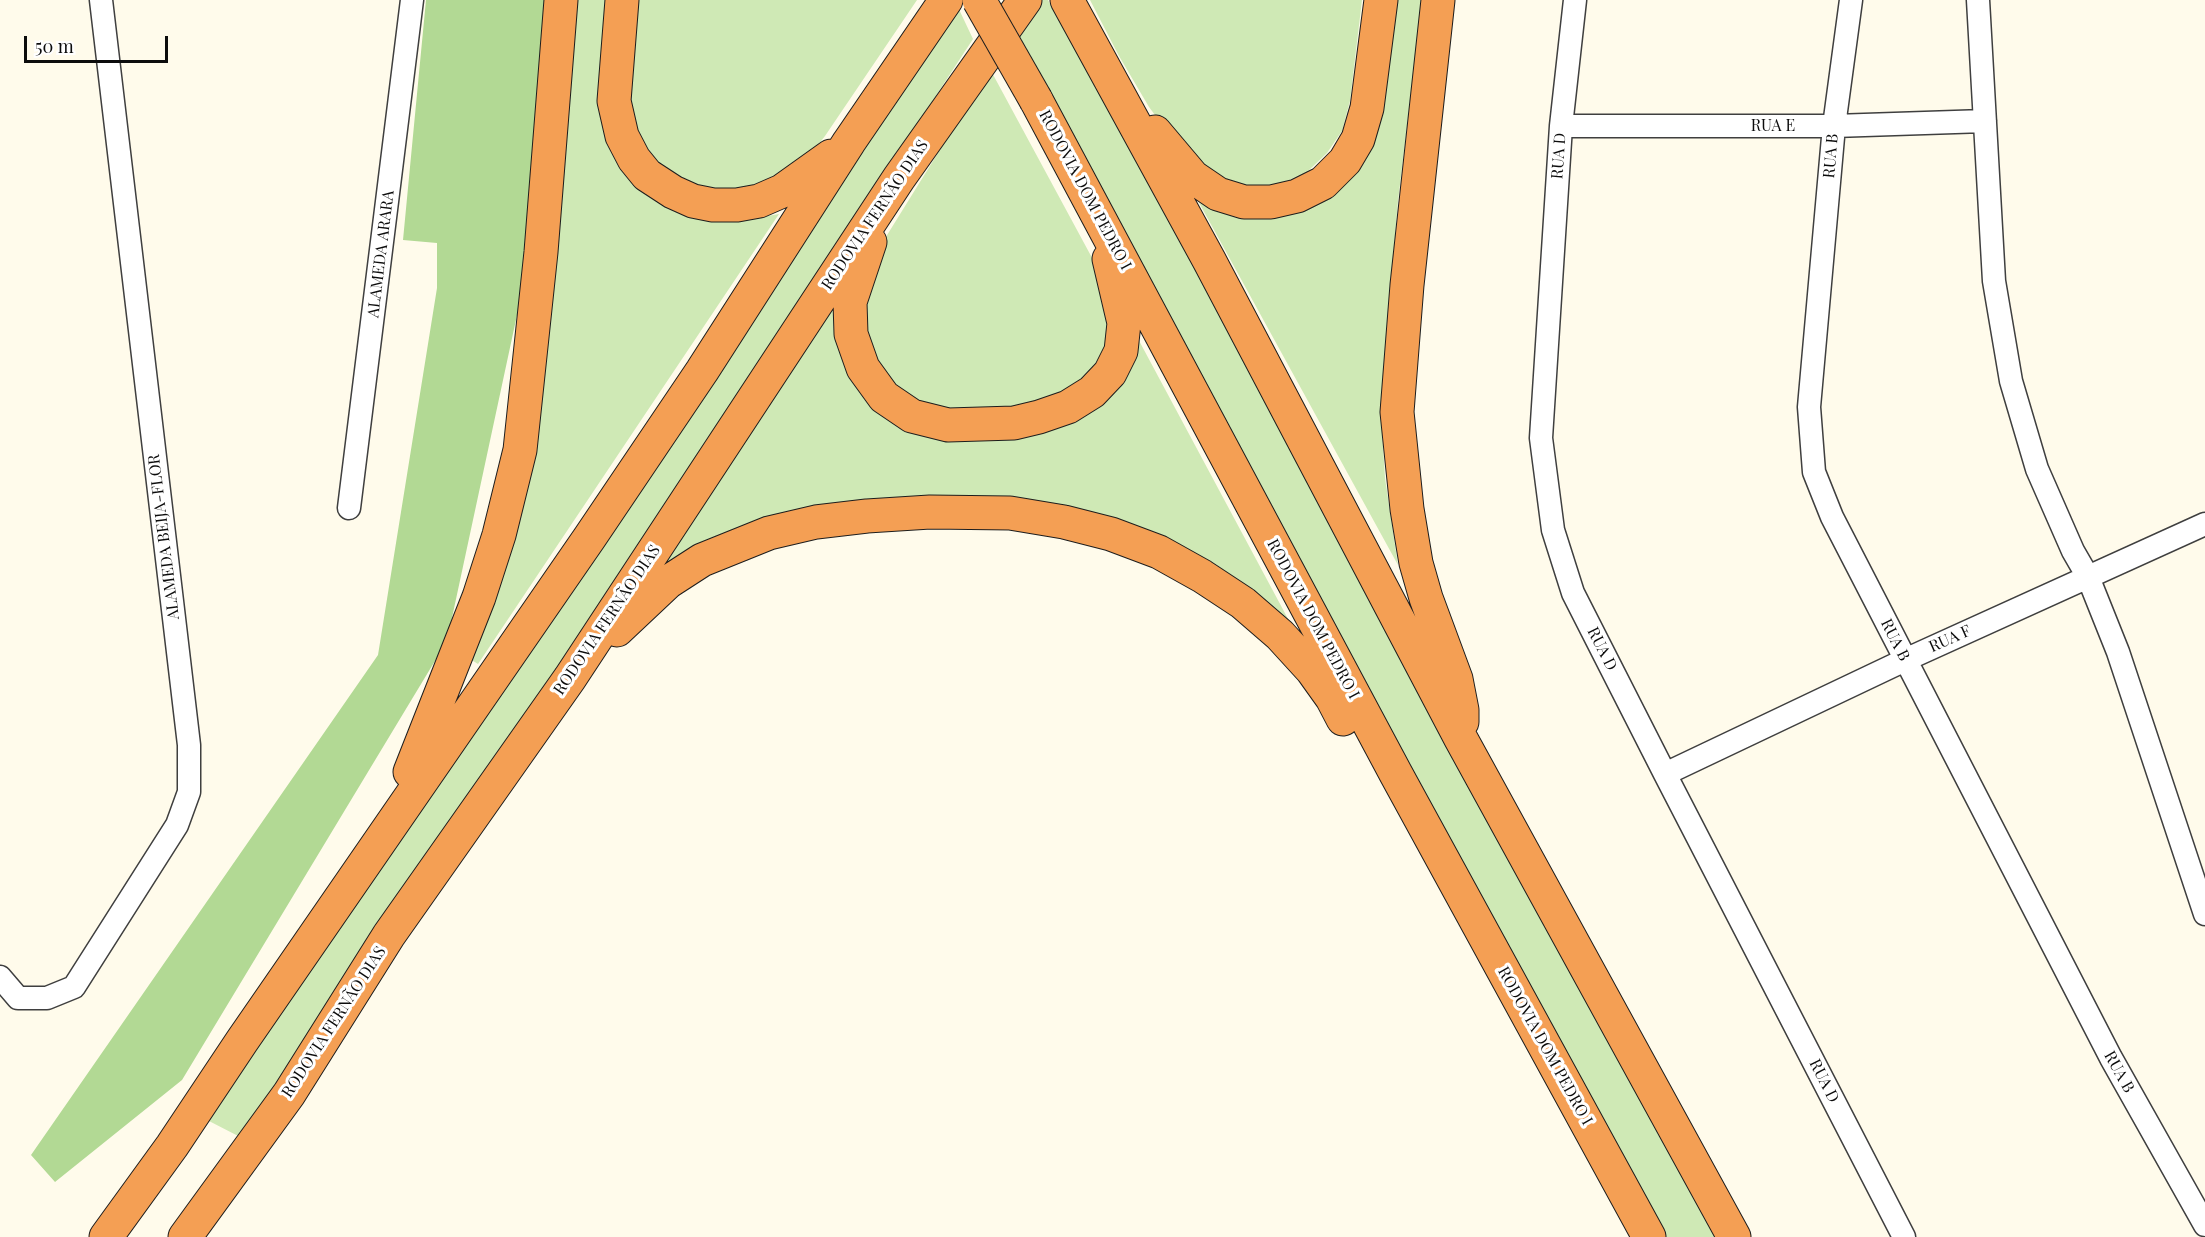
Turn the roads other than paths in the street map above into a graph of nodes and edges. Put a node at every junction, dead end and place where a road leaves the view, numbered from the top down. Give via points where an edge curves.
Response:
1 (101, 0) edge
2 (412, 0) edge
3 (561, 0) edge
4 (622, 0) edge
5 (946, 0) edge
6 (979, 0) edge
7 (1025, 0) edge
8 (1067, 0) edge
9 (1381, 0) edge
10 (1438, 0) edge
11 (1575, 0) edge
12 (1851, 0) edge
13 (1978, 0) edge
14 (1094, 51) junction
15 (1985, 121) junction
16 (1561, 126) junction
17 (1834, 126) junction
18 (849, 142) junction
19 (899, 178) junction
20 (1099, 216) junction
21 (349, 508) dead end
22 (2205, 524) edge
23 (2088, 577) junction
24 (1905, 660) junction
25 (570, 678) junction
26 (1461, 739) junction
27 (1396, 774) junction
28 (1665, 774) junction
29 (385, 833) junction
30 (2205, 914) edge
31 (0, 977) edge
32 (2205, 1225) edge
33 (106, 1237) edge
34 (185, 1237) edge
35 (1649, 1237) edge
36 (1734, 1237) edge
37 (1904, 1237) edge

1 - 31 street, ALAMEDA BEIJA-FLOR via 189,745 189,792 177,825 74,987 47,998 18,998
2 - 21 street, ALAMEDA ARARA
3 - 29 highway via 520,450 479,597
4 - 18 highway via 614,101 622,136 647,175 673,192 713,205 759,201 807,175
5 - 18 highway
6 - 20 highway, RODOVIA DOM PEDRO I, bridge
7 - 19 highway, RODOVIA FERNÃO DIAS
8 - 14 highway
9 - 14 highway via 1367,108 1346,161 1323,183 1297,196 1271,202 1244,202 1218,194 1193,177
10 - 26 highway via 1397,412 1416,564 1456,679 1462,710
11 - 16 street, RUA D
12 - 17 street, RUA B
13 - 15 street
14 - 26 highway via 1215,270
15 - 17 street, RUA E
15 - 23 street via 1994,281 2011,381 2037,469
16 - 17 street, RUA E
16 - 28 street, RUA D via 1541,438 1553,530 1573,593
17 - 24 street, RUA B via 1809,407 1814,472 1832,517
18 - 29 highway via 702,371
19 - 20 highway via 871,238 850,302 851,334 863,368 884,397 912,416 948,425 1014,423 1040,417 1068,407 1092,392 1110,373 1121,351 1124,323
19 - 25 highway, RODOVIA FERNÃO DIAS
20 - 27 highway, RODOVIA DOM PEDRO I
22 - 23 street, RUA F
23 - 24 street, RUA F
23 - 30 street via 2118,652
24 - 28 street, RUA F
24 - 32 street, RUA B via 2111,1058
25 - 27 highway via 668,582 702,560 769,533 867,516 1010,513 1111,534 1159,552 1243,603 1312,670 1347,727 1369,753
25 - 34 highway, RODOVIA FERNÃO DIAS via 389,935 289,1094
26 - 36 highway
27 - 35 highway, RODOVIA DOM PEDRO I
28 - 37 street, RUA D
29 - 33 highway

